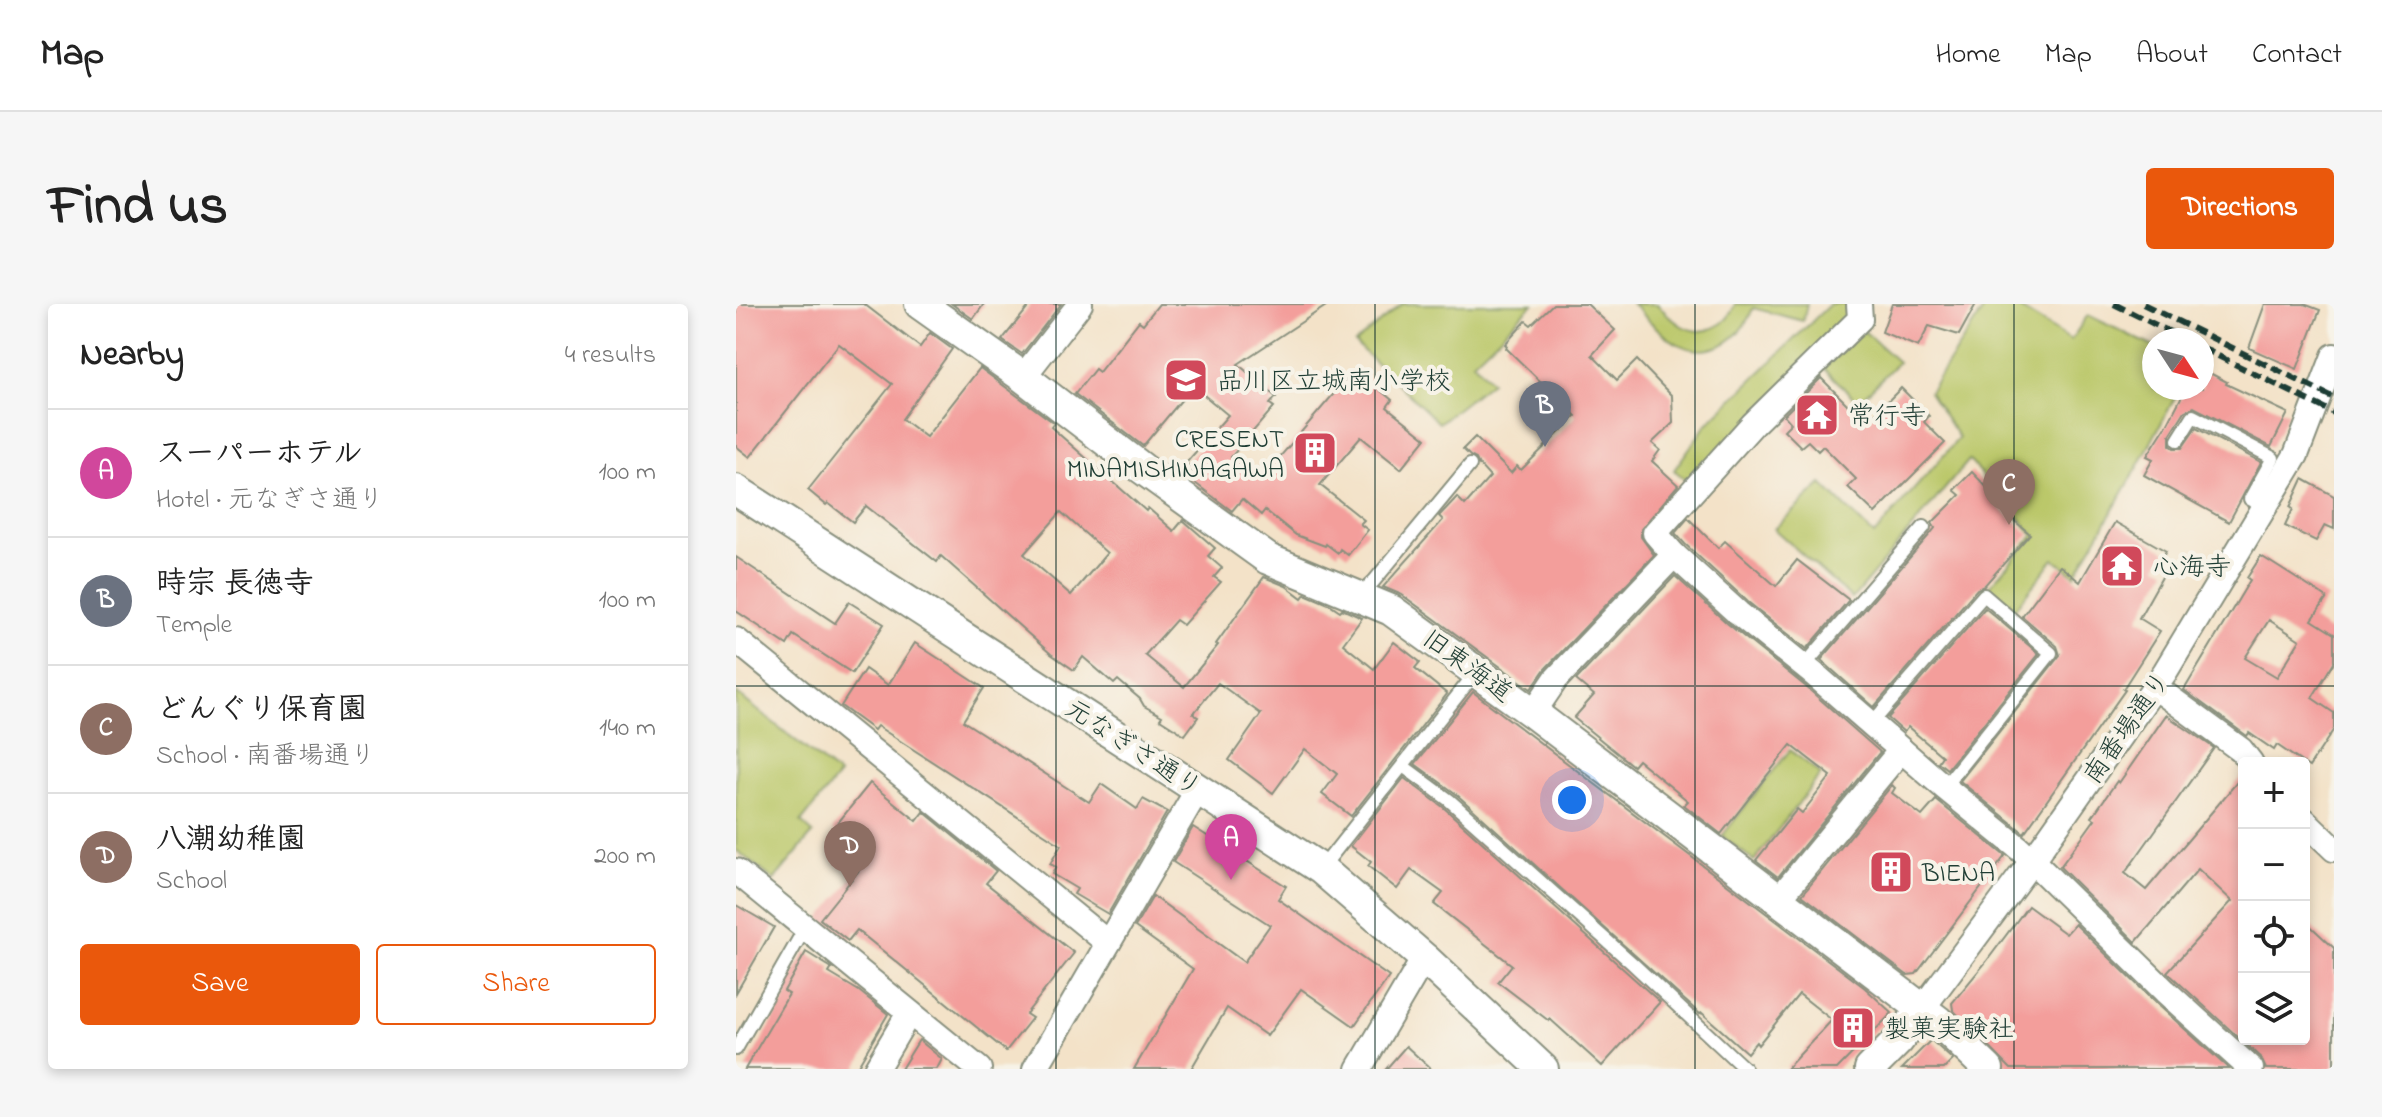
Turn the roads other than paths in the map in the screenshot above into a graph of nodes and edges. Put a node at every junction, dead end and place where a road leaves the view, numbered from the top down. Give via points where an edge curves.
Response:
1 (920, 304) edge
2 (1080, 304) edge
3 (1860, 311) edge
4 (2334, 356) edge
5 (1023, 377) junction
6 (2178, 440) dead end
7 (1470, 465) dead end
8 (736, 490) edge
9 (2265, 507) junction
10 (1924, 527) dead end
11 (1674, 555) junction
12 (1359, 595) junction
13 (736, 640) edge
14 (1804, 666) junction
15 (1477, 671) junction
16 (2155, 687) junction
17 (1533, 713) junction
18 (1871, 724) junction
19 (1901, 750) junction
20 (2246, 757) edge
21 (1403, 766) junction
22 (1944, 787) junction
23 (1198, 789) junction
24 (2310, 826) edge
25 (2334, 849) edge
26 (2032, 861) junction
27 (1321, 869) junction
28 (736, 871) edge
29 (1778, 900) junction
30 (805, 928) junction
31 (1108, 943) junction
32 (1424, 958) junction
33 (1922, 1009) junction
34 (909, 1013) junction
35 (736, 1049) edge
36 (876, 1069) edge
37 (979, 1069) edge
38 (1035, 1069) edge
39 (1359, 1069) edge
40 (1543, 1069) edge
41 (1745, 1069) edge
42 (1870, 1069) edge
43 (1988, 1069) edge
44 (2251, 1069) edge

1 - 5 street, 旧東海道
2 - 5 street
3 - 11 street via 1655,533
4 - 9 street, 南番場通り via 2296,455
5 - 12 street, 旧東海道 via 1268,559
6 - 9 lane via 2193,416 2273,458 2250,499
7 - 12 lane
8 - 23 street, 元なぎさ通り
9 - 16 street, 南番場通り
10 - 14 lane
11 - 14 street
11 - 17 street via 1556,679
12 - 15 street, 旧東海道 via 1391,610
13 - 31 street
14 - 18 street
15 - 17 street, 旧東海道
15 - 21 lane
16 - 20 street
16 - 26 street, 南番場通り
17 - 29 street, 旧東海道
18 - 19 street
18 - 22 lane via 1984,595 2040,643 2051,653
19 - 22 street
19 - 29 street
21 - 27 lane
21 - 41 lane via 1449,800
22 - 26 street
23 - 27 street, 元なぎさ通り
23 - 31 street
24 - 25 street
26 - 33 street, 南番場通り
26 - 44 street
27 - 32 street, 元なぎさ通り
28 - 30 street
29 - 33 street, 旧東海道
30 - 34 street
30 - 35 lane
31 - 38 street
32 - 39 street
32 - 40 street, 元なぎさ通り
33 - 42 street, 南番場通り
33 - 43 street, 旧東海道
34 - 36 street
34 - 37 street

